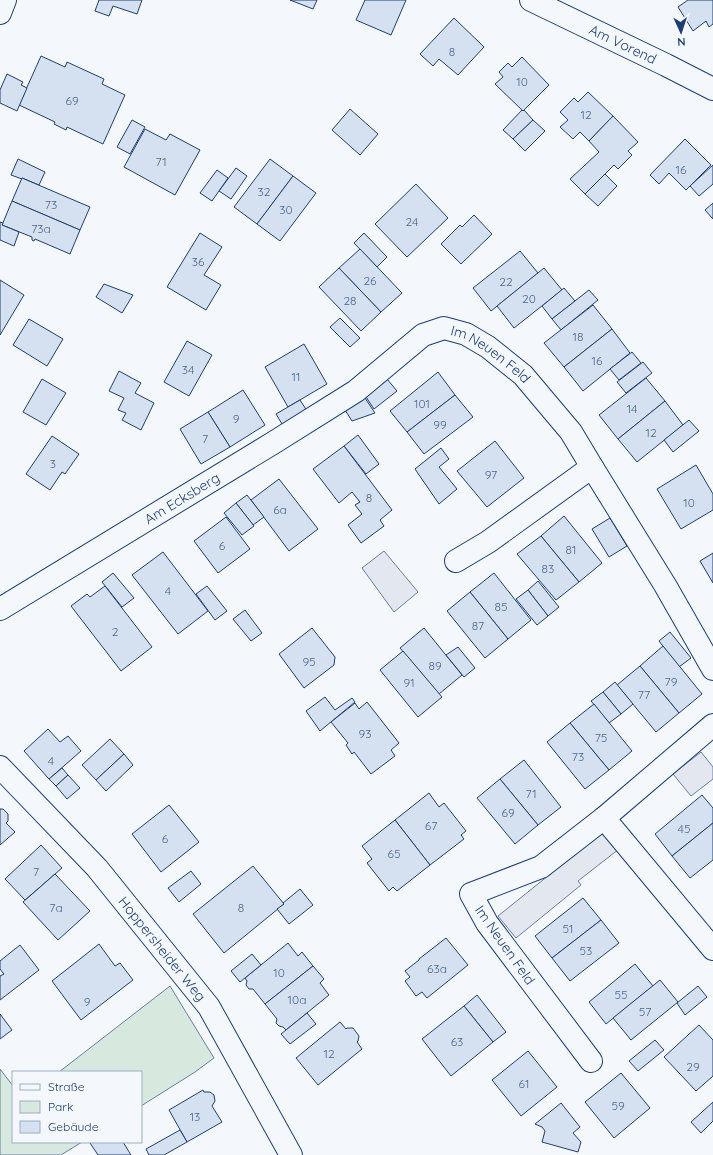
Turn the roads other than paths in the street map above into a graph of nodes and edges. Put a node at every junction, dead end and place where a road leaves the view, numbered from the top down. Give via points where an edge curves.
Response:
1 (5, 0) edge
2 (531, 0) edge
3 (0, 12) edge
4 (713, 89) edge
5 (363, 386) joint
6 (592, 467) junction
7 (456, 561) dead end
8 (0, 609) edge
9 (713, 669) edge
10 (713, 725) edge
11 (0, 767) edge
12 (604, 818) junction
13 (713, 949) edge
14 (591, 1061) dead end
15 (291, 1155) edge

1 - 3 street
2 - 4 street, Am Vorend
5 - 6 street, Im Neuen Feld via 423,335 444,328 466,334 488,347 523,375 571,432
5 - 8 street, Am Ecksberg via 273,444
6 - 7 street via 488,542
6 - 9 street, Im Neuen Feld
10 - 12 street, Im Neuen Feld
11 - 15 street, Hoppersheider Weg via 97,868 209,1008
12 - 13 street
12 - 14 street, Im Neuen Feld via 541,867 471,894 487,922

